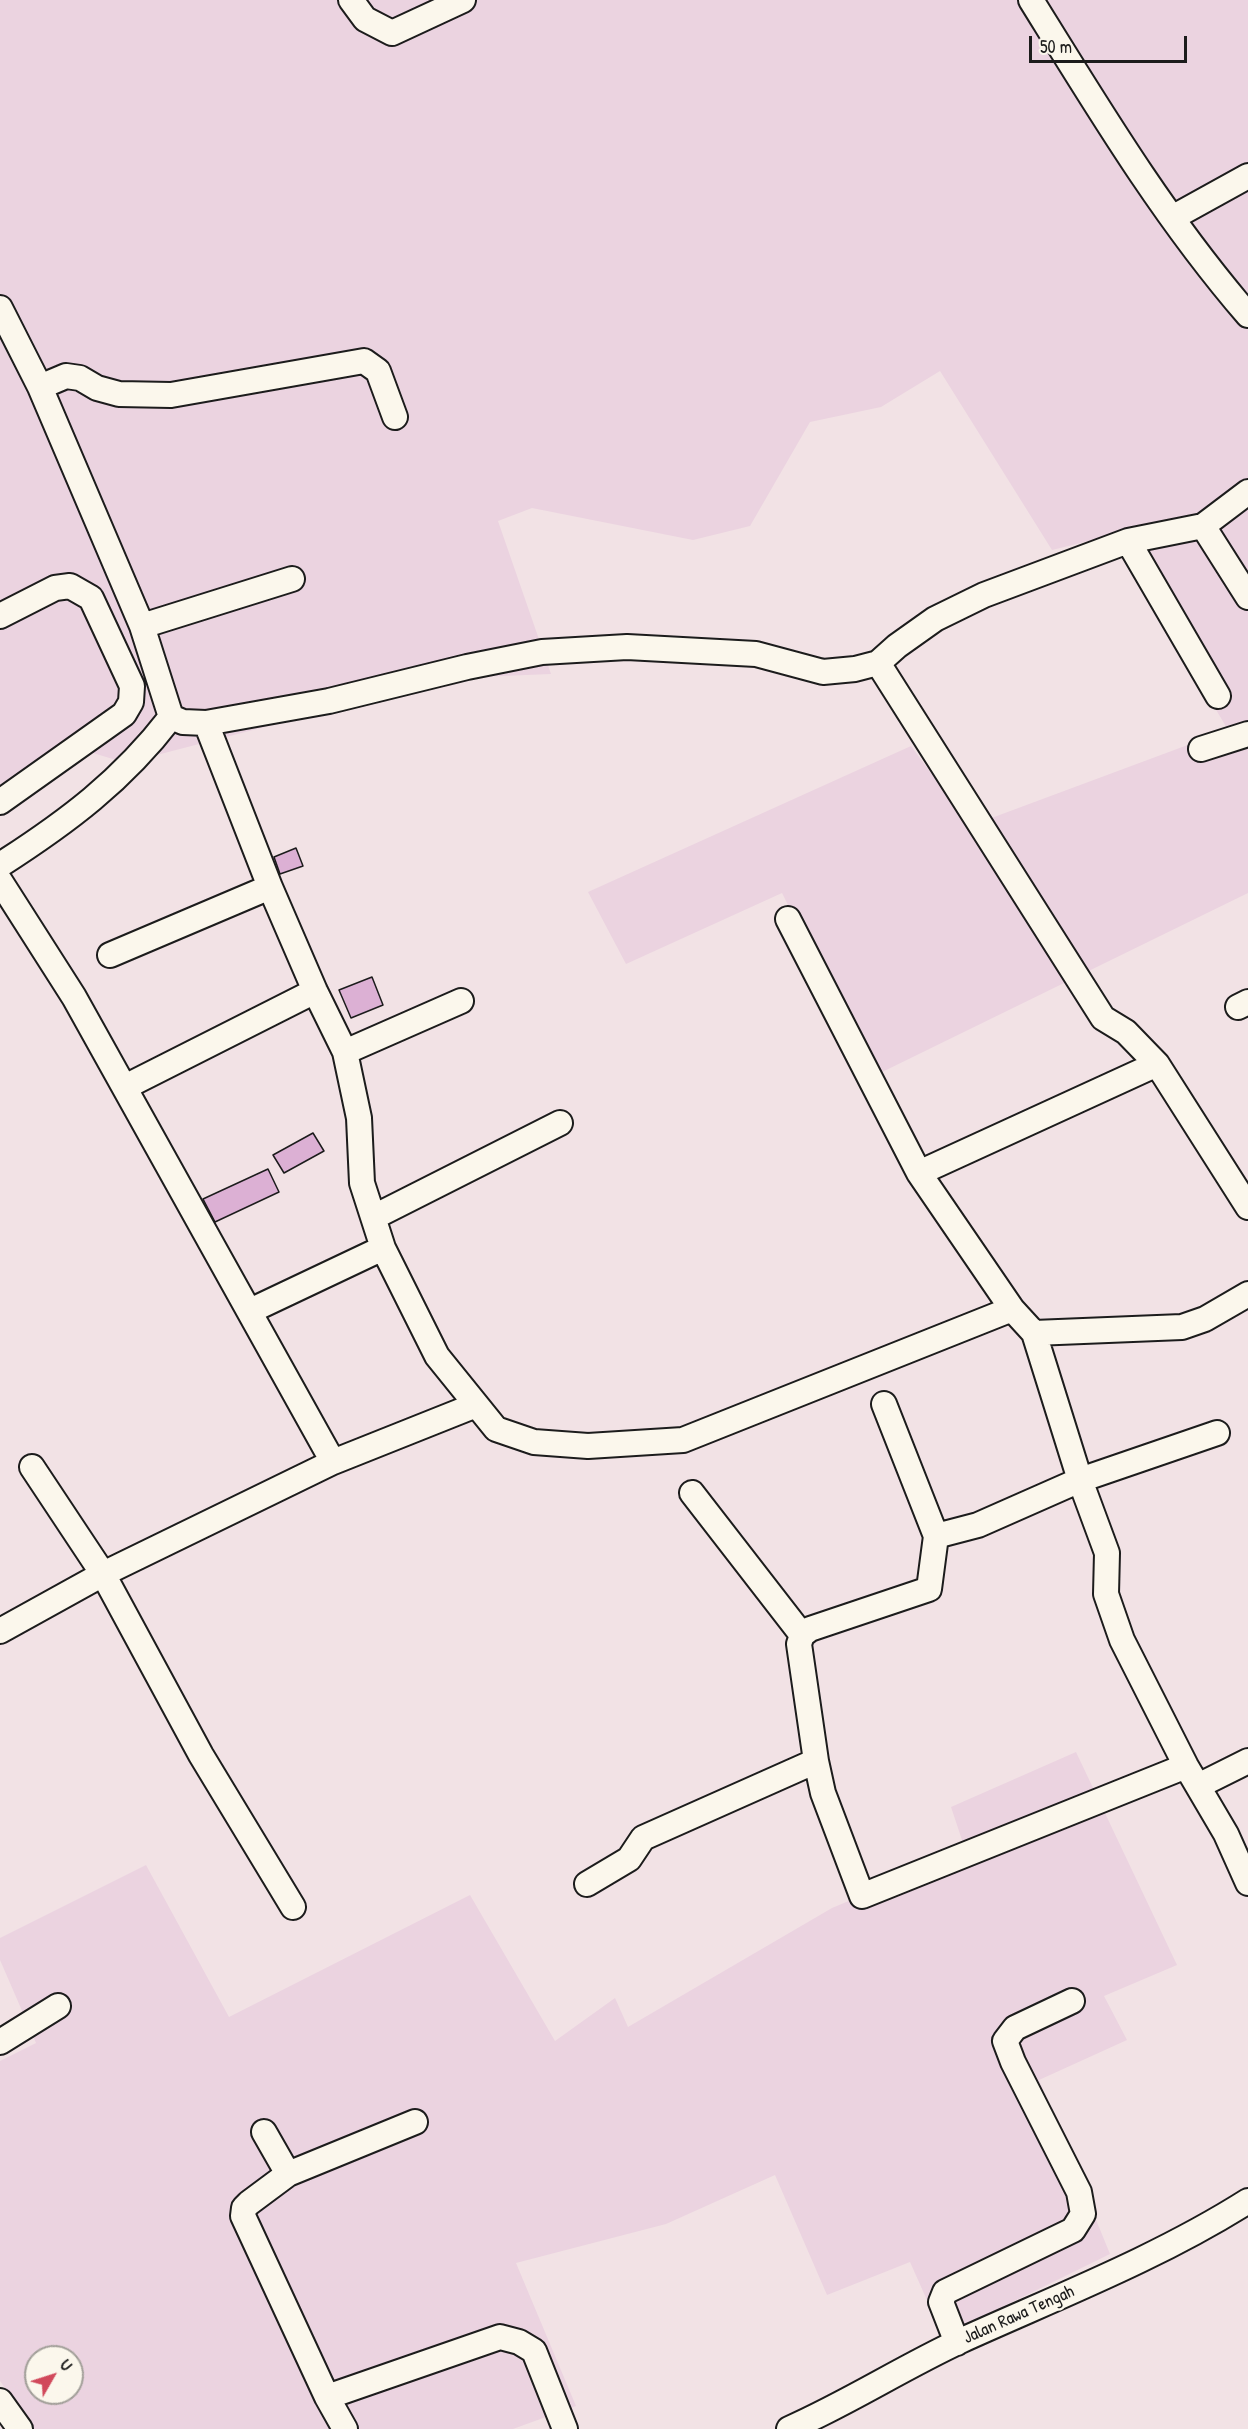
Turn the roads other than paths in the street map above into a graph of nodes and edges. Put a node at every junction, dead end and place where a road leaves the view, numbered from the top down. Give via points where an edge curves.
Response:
1 (351, 0) edge
2 (463, 0) edge
3 (1031, 0) edge
4 (1248, 176) edge
5 (1172, 218) junction
6 (0, 308) edge
7 (1248, 315) edge
8 (40, 387) junction
9 (395, 417) dead end
10 (1248, 492) edge
11 (1203, 526) junction
12 (1128, 542) junction
13 (292, 579) dead end
14 (1248, 597) edge
15 (0, 616) edge
16 (142, 626) junction
17 (878, 663) junction
18 (1218, 696) dead end
19 (171, 717) junction
20 (206, 723) junction
21 (1248, 734) edge
22 (1201, 749) dead end
23 (0, 802) edge
24 (0, 865) edge
25 (0, 881) edge
26 (270, 886) junction
27 (788, 919) dead end
28 (110, 956) dead end
29 (315, 991) junction
30 (461, 1001) dead end
31 (345, 1052) junction
32 (1157, 1064) junction
33 (125, 1087) junction
34 (560, 1123) dead end
35 (919, 1173) junction
36 (1248, 1207) edge
37 (374, 1217) junction
38 (383, 1248) junction
39 (1248, 1294) edge
40 (1012, 1309) junction
41 (250, 1311) junction
42 (1034, 1333) junction
43 (884, 1404) dead end
44 (476, 1405) junction
45 (1217, 1433) dead end
46 (333, 1462) junction
47 (32, 1467) dead end
48 (1080, 1480) junction
49 (692, 1492) dead end
50 (936, 1536) junction
51 (103, 1574) junction
52 (0, 1631) edge
53 (802, 1635) junction
54 (816, 1761) junction
55 (1248, 1761) edge
56 (1186, 1766) junction
57 (1198, 1786) junction
58 (1248, 1883) edge
59 (587, 1884) dead end
60 (293, 1907) dead end
61 (1072, 2001) dead end
62 (58, 2006) dead end
63 (0, 2042) edge
64 (414, 2122) dead end
65 (264, 2132) dead end
66 (288, 2174) junction
67 (1248, 2201) edge
68 (957, 2343) junction
69 (327, 2397) junction
70 (345, 2429) edge
71 (566, 2429) edge
72 (789, 2429) edge

1 - 2 street via 365,19 392,33
3 - 5 street
4 - 5 street
5 - 7 street
6 - 8 street
8 - 9 street via 66,376 118,394 171,395 364,361 378,371
8 - 16 street
10 - 11 street
11 - 12 street
11 - 14 street
12 - 17 street via 974,600 935,619
12 - 18 street
13 - 16 street
15 - 23 street via 55,588 70,586 91,598 132,686 131,702 124,714
16 - 19 street
17 - 20 street via 823,672 756,654 627,647 542,652
17 - 32 street via 1103,1018 1126,1032
19 - 20 street
19 - 24 street via 150,744 86,806
20 - 26 street
21 - 22 street
25 - 33 street via 74,997
26 - 28 street
26 - 29 street
27 - 35 street
29 - 31 street
29 - 33 street
30 - 31 street
31 - 37 street via 359,1118 362,1183
32 - 35 street
32 - 36 street
33 - 41 street
34 - 37 street
35 - 40 street
37 - 38 street
38 - 41 street
38 - 44 street via 437,1356
39 - 42 street via 1182,1327
40 - 42 street
40 - 44 street via 683,1440 588,1446 534,1442 496,1429
41 - 46 street
42 - 48 street
43 - 50 street
44 - 46 street
45 - 48 street
46 - 51 street
47 - 51 street
48 - 50 street via 978,1525
48 - 56 street via 1107,1553 1106,1593 1122,1640
49 - 53 street
50 - 53 street via 929,1589
51 - 52 street
51 - 60 street via 201,1755
53 - 54 street via 799,1644
54 - 56 street via 823,1793 862,1896
54 - 59 street via 643,1838 629,1859
55 - 57 street
56 - 57 street
57 - 58 street
61 - 68 street via 1015,2028 1005,2041 1079,2192 1083,2214 1073,2230 945,2292 941,2302
62 - 63 street
64 - 66 street
65 - 66 street
66 - 69 street via 249,2203 243,2216
67 - 68 street, Jalan Rawa Tengah via 1151,2255
68 - 72 street, Jalan Rawa Tengah
69 - 70 street
69 - 71 street via 500,2337 534,2351

